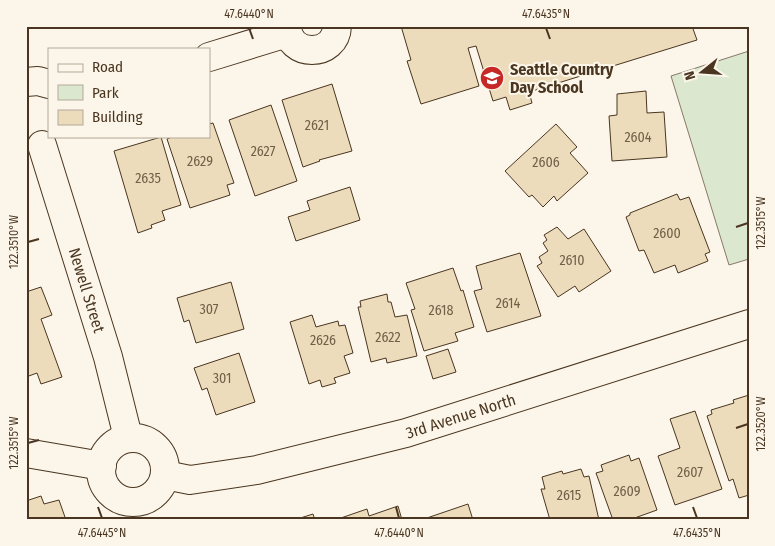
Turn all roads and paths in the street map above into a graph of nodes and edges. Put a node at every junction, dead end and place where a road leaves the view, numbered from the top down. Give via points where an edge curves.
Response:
1 (337, 26) edge
2 (287, 30) edge
3 (210, 57) edge
4 (26, 82) edge
5 (48, 84) edge
6 (42, 143) edge
7 (749, 324) edge
8 (128, 437) junction
9 (26, 453) edge
10 (102, 466) junction
11 (165, 475) junction
12 (135, 511) edge

1 - 2 street via 333,40 314,51 302,50 293,43
2 - 3 street
4 - 5 street
6 - 8 street, Newell Street via 108,357
7 - 11 street, 3rd Avenue North via 406,432 257,470 190,480
8 - 10 street via 109,448
8 - 11 street via 140,438 158,448 166,467
9 - 10 street
10 - 12 street via 108,490
11 - 12 street via 155,494

